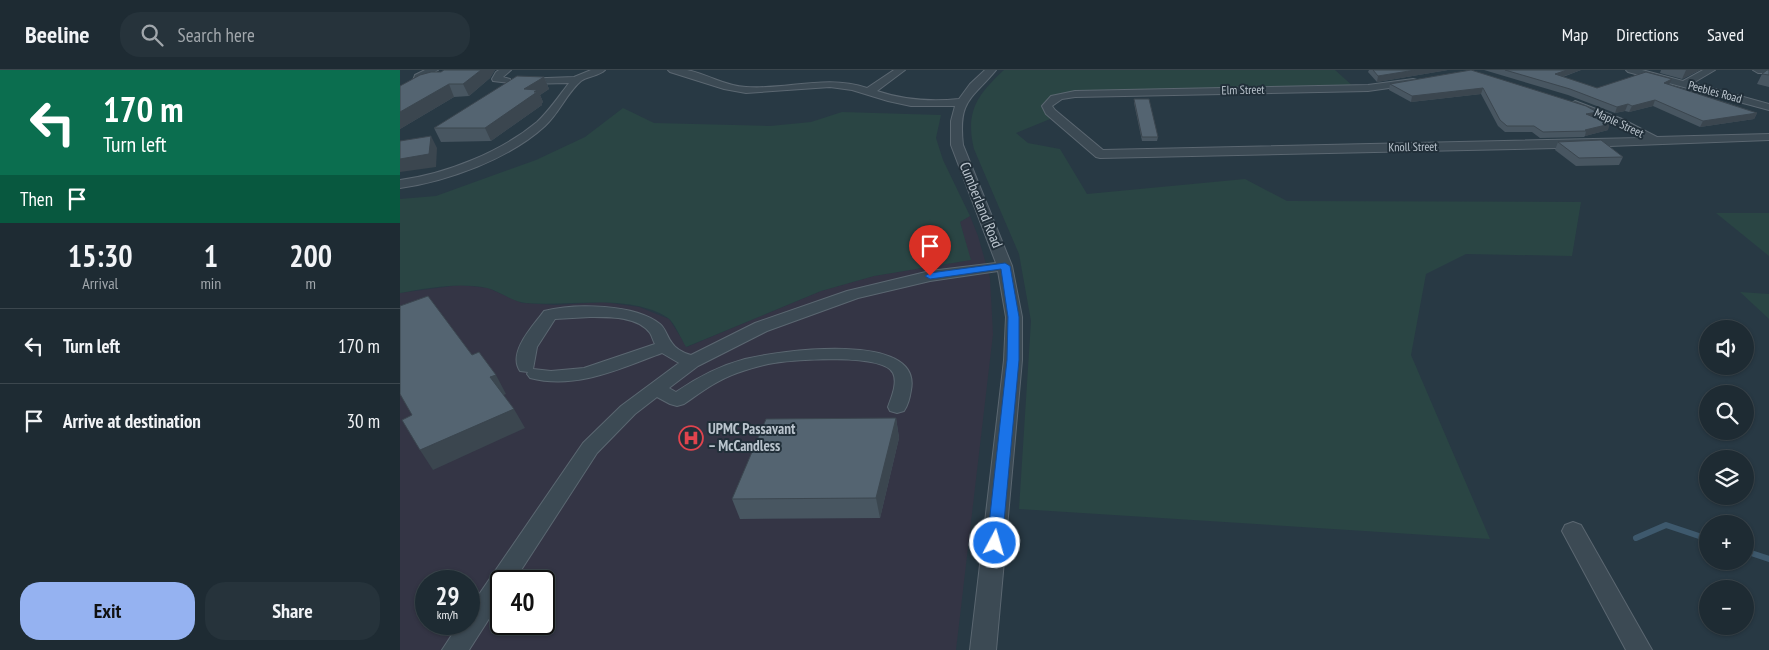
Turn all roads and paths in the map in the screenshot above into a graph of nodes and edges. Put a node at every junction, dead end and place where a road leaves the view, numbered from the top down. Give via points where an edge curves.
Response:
1 (433, 70) edge
2 (506, 70) edge
3 (600, 70) edge
4 (672, 70) edge
5 (900, 70) edge
6 (991, 70) edge
7 (1631, 70) edge
8 (1710, 70) edge
9 (1758, 70) edge
10 (1769, 70) edge
11 (1698, 76) junction
12 (577, 80) junction
13 (506, 81) edge
14 (518, 81) edge
15 (1420, 81) edge
16 (1716, 81) dead end
17 (1684, 84) junction
18 (868, 91) junction
19 (400, 96) edge
20 (1566, 101) edge
21 (962, 102) junction
22 (1769, 107) edge
23 (1067, 127) joint
24 (1769, 137) edge
25 (1655, 141) junction
26 (400, 184) edge
27 (1005, 266) junction
28 (665, 346) junction
29 (692, 362) junction
30 (655, 388) junction
31 (897, 407) dead end
32 (1573, 532) dead end
33 (455, 650) edge
34 (983, 650) edge
35 (1639, 650) edge

1 - 19 street via 420,77 415,88
2 - 13 street via 499,74 498,79
3 - 12 street
4 - 18 street via 744,90 832,84
5 - 18 street
6 - 21 street, Cumberland Road via 972,87
7 - 17 street, Peebles Road
8 - 11 street
9 - 10 street
11 - 16 street
11 - 17 street
12 - 14 street
12 - 26 street via 542,123 507,149 478,162
15 - 23 street, Elm Street via 1362,88 1068,94 1054,99 1047,106
17 - 22 street, Peebles Road
18 - 21 street via 908,102
20 - 25 street, Maple Street via 1618,121
21 - 27 street, Cumberland Road via 955,123 957,144
23 - 25 street, Knoll Street via 1100,154
24 - 25 street, Knoll Street
27 - 29 street via 930,276 853,294 761,327
27 - 34 street, Cumberland Road via 1014,317 1013,360
28 - 28 street via 564,377 543,376 524,364 525,353 550,314 598,312 634,317 656,329
28 - 29 street
29 - 30 street
30 - 31 street via 677,400 710,379 775,358 876,356 901,370 902,390
30 - 33 street via 612,424 590,448
32 - 35 street

